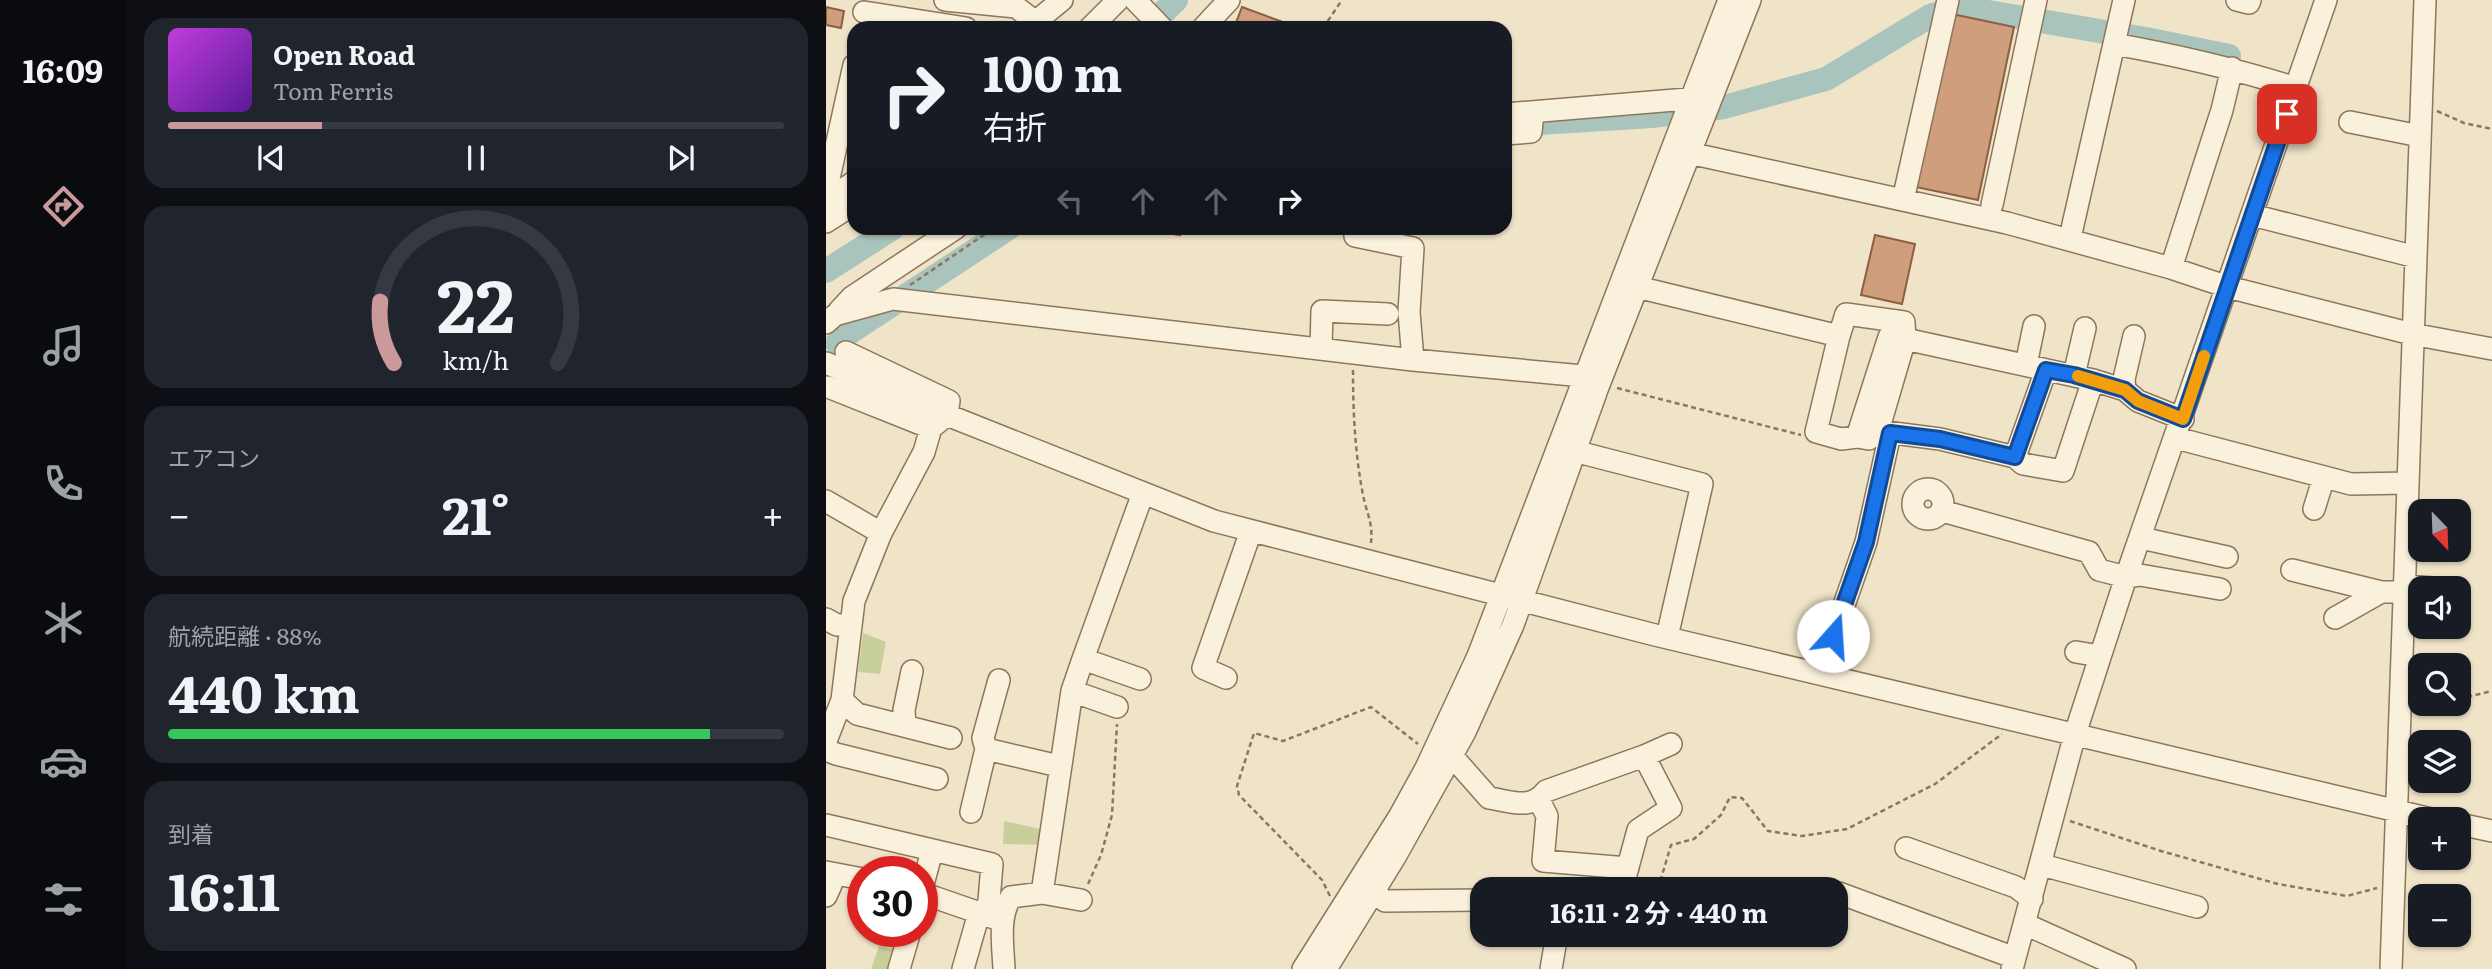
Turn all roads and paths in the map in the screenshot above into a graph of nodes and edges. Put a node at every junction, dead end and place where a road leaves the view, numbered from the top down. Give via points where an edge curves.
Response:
1 (946, 0) edge
2 (1062, 0) edge
3 (1118, 0) edge
4 (1135, 0) edge
5 (1229, 0) edge
6 (1342, 0) edge
7 (1729, 0) edge
8 (1750, 0) edge
9 (2124, 0) edge
10 (2237, 0) edge
11 (2250, 0) edge
12 (2326, 0) edge
13 (2425, 0) edge
14 (990, 2) edge
15 (1946, 10) edge
16 (864, 13) edge
17 (2033, 14) edge
18 (918, 21) edge
19 (1029, 21) edge
20 (1039, 21) edge
21 (1097, 21) edge
22 (1155, 21) edge
23 (1210, 21) edge
24 (1328, 21) edge
25 (2115, 38) junction
26 (2232, 68) junction
27 (2296, 88) junction
28 (847, 97) edge
29 (2421, 103) junction
30 (1697, 108) junction
31 (1512, 115) edge
32 (1532, 119) junction
33 (2350, 122) dead end
34 (2492, 129) edge
35 (1512, 130) edge
36 (2420, 136) junction
37 (1689, 153) junction
38 (847, 187) edge
39 (826, 192) edge
40 (1903, 200) junction
41 (826, 201) edge
42 (1992, 205) dead end
43 (847, 208) edge
44 (2252, 215) junction
45 (826, 222) edge
46 (2072, 229) dead end
47 (945, 235) edge
48 (984, 235) edge
49 (1355, 236) dead end
50 (2416, 257) junction
51 (2171, 268) junction
52 (1637, 287) junction
53 (2228, 288) junction
54 (897, 299) junction
55 (1388, 314) dead end
56 (831, 319) edge
57 (2034, 326) dead end
58 (2085, 328) dead end
59 (2412, 334) junction
60 (1839, 336) junction
61 (2134, 336) dead end
62 (1905, 339) junction
63 (1321, 349) junction
64 (2492, 349) edge
65 (846, 352) dead end
66 (1353, 352) junction
67 (1413, 360) junction
68 (826, 363) edge
69 (2036, 368) junction
70 (1583, 376) junction
71 (2084, 378) junction
72 (1609, 386) dead end
73 (828, 387) dead end
74 (2125, 390) junction
75 (939, 421) junction
76 (2179, 428) junction
77 (1884, 432) junction
78 (1809, 437) dead end
79 (1857, 437) junction
80 (1574, 451) junction
81 (2015, 457) junction
82 (2323, 477) junction
83 (2408, 483) junction
84 (1143, 493) junction
85 (826, 501) edge
86 (2314, 509) dead end
87 (1942, 511) dead end
88 (1251, 531) junction
89 (881, 533) junction
90 (2141, 538) junction
91 (1371, 549) dead end
92 (2227, 557) dead end
93 (2292, 570) dead end
94 (2408, 576) edge
95 (2126, 577) junction
96 (2220, 589) dead end
97 (2381, 592) junction
98 (1500, 593) junction
99 (2408, 597) edge
100 (1521, 599) junction
101 (2334, 618) dead end
102 (826, 619) edge
103 (851, 625) junction
104 (1667, 638) junction
105 (2076, 652) dead end
106 (2100, 656) junction
107 (1083, 659) junction
108 (912, 671) dead end
109 (1820, 674) junction
110 (1226, 678) dead end
111 (1140, 679) dead end
112 (999, 680) dead end
113 (1072, 691) junction
114 (2492, 691) edge
115 (2471, 696) edge
116 (842, 701) junction
117 (1118, 707) joint
118 (2408, 712) edge
119 (2400, 714) junction
120 (2018, 720) junction
121 (905, 726) junction
122 (2075, 734) junction
123 (951, 738) dead end
124 (826, 741) edge
125 (1671, 744) dead end
126 (986, 749) junction
127 (826, 750) edge
128 (1442, 755) junction
129 (1644, 756) junction
130 (1059, 766) junction
131 (937, 779) dead end
132 (1539, 800) junction
133 (971, 812) dead end
134 (2396, 812) junction
135 (2408, 814) edge
136 (2053, 815) junction
137 (826, 825) edge
138 (2471, 827) edge
139 (2492, 831) edge
140 (1906, 848) dead end
141 (932, 851) junction
142 (931, 856) edge
143 (2042, 865) junction
144 (828, 873) edge
145 (847, 876) edge
146 (1616, 877) edge
147 (1626, 877) edge
148 (1662, 877) edge
149 (2394, 882) junction
150 (1042, 893) junction
151 (1374, 893) junction
152 (826, 896) edge
153 (1848, 897) edge
154 (938, 898) edge
155 (2032, 899) junction
156 (1081, 900) joint
157 (1470, 900) edge
158 (1344, 907) junction
159 (2197, 907) dead end
160 (989, 916) junction
161 (2025, 924) junction
162 (905, 947) edge
163 (1554, 947) edge
164 (2013, 963) edge
165 (899, 969) edge
166 (963, 969) edge
167 (1003, 969) edge
168 (1303, 969) edge
169 (1326, 969) edge
170 (1550, 969) edge
171 (2125, 969) edge
172 (2391, 969) edge

1 - 14 street
2 - 20 street
3 - 21 street
4 - 22 street
5 - 23 street
6 - 24 path
7 - 30 street
8 - 30 street
9 - 25 street
10 - 11 street
12 - 27 street
13 - 29 street
14 - 19 street via 1016,7
15 - 40 street
16 - 18 street
17 - 42 street
25 - 26 street
25 - 46 street
26 - 27 street
26 - 51 street
27 - 44 street
28 - 39 street
29 - 34 path via 2464,123
29 - 36 street
30 - 32 street
30 - 37 street
30 - 70 street
31 - 32 street
32 - 35 street
33 - 36 street
36 - 50 street
37 - 40 street
37 - 52 street
38 - 41 street
40 - 51 street
43 - 45 street
44 - 50 street
44 - 53 street
47 - 56 street via 852,297
48 - 54 path
49 - 67 street via 1413,248 1409,312
50 - 59 street
51 - 53 street
52 - 60 street
52 - 80 street
53 - 59 street
53 - 76 street
54 - 56 street
54 - 63 street
55 - 63 street via 1322,311
57 - 69 street
58 - 71 street
59 - 64 street
59 - 83 street
60 - 62 street via 1846,314 1904,322
60 - 79 street via 1816,432 1841,439
61 - 74 street
62 - 69 street
62 - 77 street
62 - 79 street via 1889,337
63 - 66 street
65 - 75 street via 949,401
66 - 67 street
66 - 91 path via 1353,417 1363,497 1373,527
67 - 70 street
68 - 75 street
69 - 71 street
69 - 81 street
70 - 98 street
71 - 74 street
71 - 81 street via 2063,471 2023,464
72 - 78 path
73 - 75 street
74 - 76 street
75 - 84 street
75 - 89 street
76 - 82 street
76 - 90 street
77 - 79 street via 1869,439
77 - 81 street via 1940,439
77 - 109 street via 1866,542
80 - 100 street
80 - 104 street via 1702,484
82 - 83 street via 2351,484
82 - 86 street
83 - 94 street
84 - 88 street
84 - 107 street
85 - 89 street
87 - 95 street via 2089,552 2099,570
88 - 98 street
88 - 110 street via 1203,668
89 - 103 street via 854,601
90 - 92 street
90 - 95 street
93 - 97 street
95 - 96 street via 2140,575
95 - 106 street
97 - 99 street
97 - 101 street
98 - 100 street
98 - 128 street
99 - 119 street
100 - 104 street
100 - 128 street via 1465,732
102 - 103 street
103 - 116 street
104 - 109 street
105 - 106 street
106 - 122 street
107 - 111 street
107 - 113 street
108 - 121 street
109 - 120 street
112 - 126 street via 983,738
113 - 117 street
113 - 130 street
114 - 115 path
116 - 121 street via 857,714
116 - 124 street
117 - 156 path via 1112,815
118 - 119 path
119 - 134 street
120 - 122 street
120 - 148 path via 1936,784 1847,829 1802,836 1768,831 1742,798 1730,797 1721,815 1694,839 1671,845
121 - 123 street
122 - 134 street
122 - 136 street
125 - 129 street
126 - 130 street
126 - 133 street
127 - 131 street
128 - 132 street via 1489,798 1527,804
128 - 151 street
128 - 158 street
128 - 158 path via 1371,707 1283,741 1254,733 1237,786 1240,795
129 - 132 street via 1546,791
129 - 147 street via 1671,808 1639,830
130 - 150 street
132 - 146 street via 1546,816 1543,861
134 - 135 street
134 - 149 street
136 - 143 street
136 - 149 path via 2278,884 2347,897
137 - 141 street
138 - 139 street
140 - 155 street via 2016,887
141 - 142 street
141 - 160 street via 992,864
143 - 155 street
143 - 159 street
144 - 145 street
144 - 152 street via 831,885
149 - 172 street
150 - 156 street
150 - 160 street via 1011,897
151 - 157 street via 1384,901
151 - 169 street
153 - 164 street
154 - 160 street
155 - 161 street
158 - 168 street
160 - 166 street
160 - 167 street
161 - 164 street
161 - 171 street
162 - 165 street
163 - 170 street

